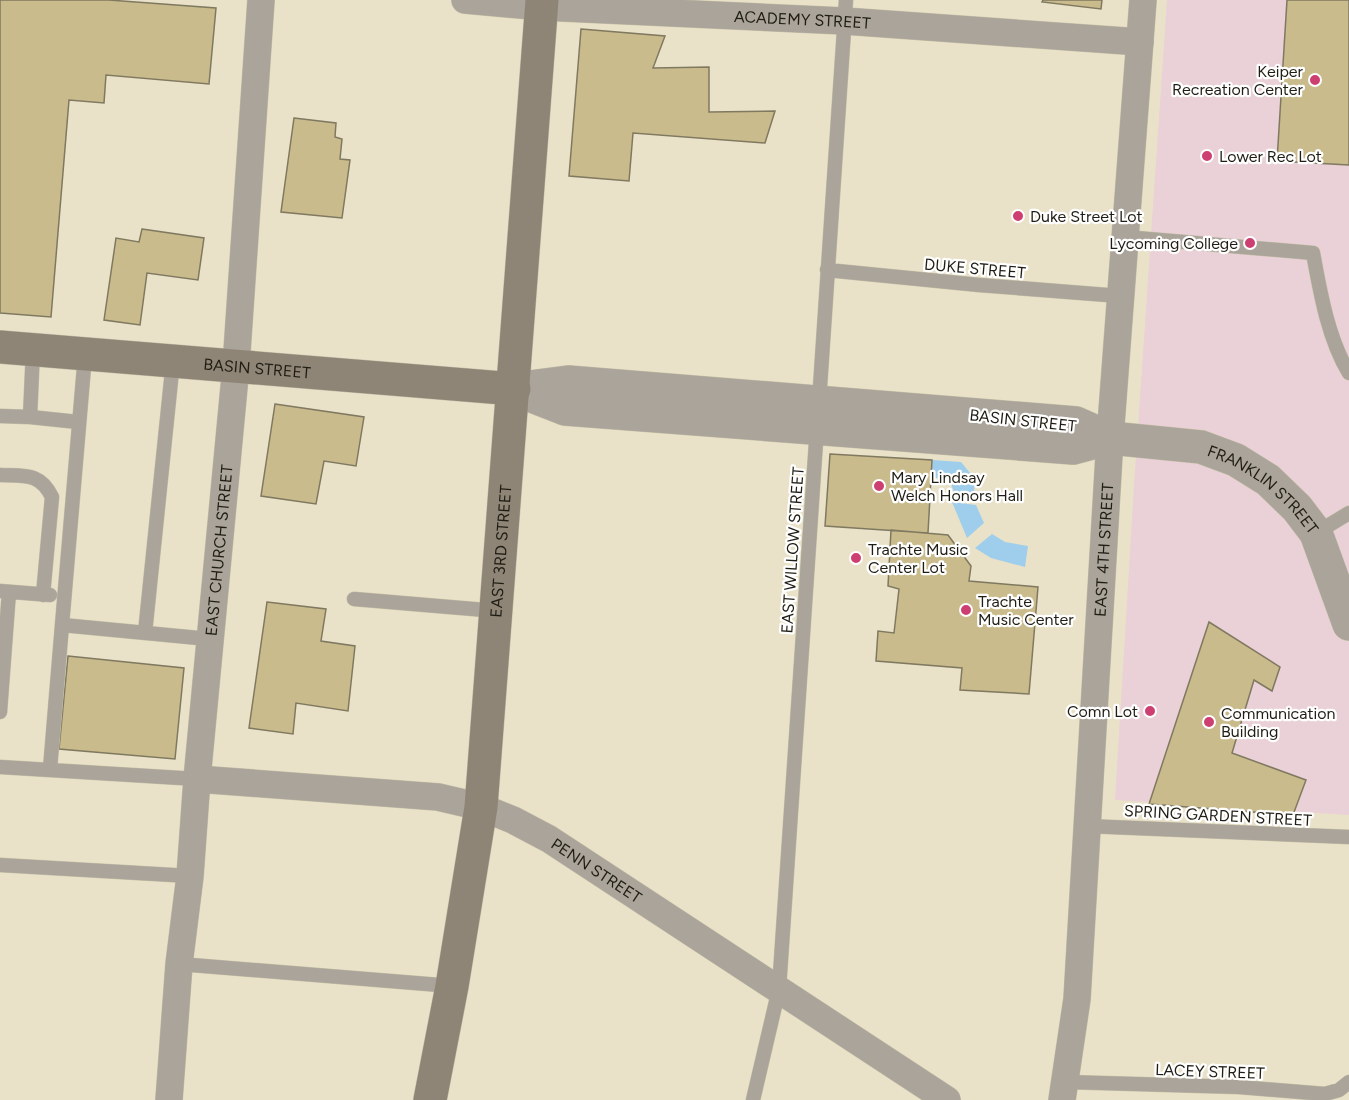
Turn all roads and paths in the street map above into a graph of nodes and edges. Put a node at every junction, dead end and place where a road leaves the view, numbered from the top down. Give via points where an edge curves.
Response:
1 (261, 0) edge
2 (465, 0) edge
3 (1143, 0) edge
4 (542, 4) edge
5 (845, 11) edge
6 (1140, 42) junction
7 (1125, 237) junction
8 (828, 270) junction
9 (1120, 296) junction
10 (0, 347) edge
11 (33, 350) junction
12 (85, 355) junction
13 (173, 361) junction
14 (236, 366) junction
15 (1349, 373) edge
16 (514, 388) junction
17 (818, 415) junction
18 (0, 416) edge
19 (30, 417) junction
20 (78, 422) junction
21 (1110, 438) junction
22 (0, 475) edge
23 (1349, 513) edge
24 (1316, 532) junction
25 (4, 592) edge
26 (43, 595) junction
27 (64, 596) junction
28 (354, 599) dead end
29 (497, 611) junction
30 (1349, 624) edge
31 (62, 625) junction
32 (145, 633) junction
33 (209, 639) junction
34 (0, 712) edge
35 (0, 767) edge
36 (50, 769) junction
37 (197, 779) junction
38 (481, 807) junction
39 (1086, 826) junction
40 (1349, 837) edge
41 (0, 865) edge
42 (190, 876) junction
43 (179, 964) junction
44 (452, 986) junction
45 (778, 989) junction
46 (1349, 1083) edge
47 (1064, 1091) edge
48 (169, 1100) edge
49 (430, 1100) edge
50 (753, 1100) edge
51 (947, 1100) edge

1 - 14 street, EAST CHURCH STREET
2 - 4 street, ACADEMY STREET
3 - 6 street, EAST 4TH STREET
4 - 5 street, ACADEMY STREET
4 - 16 main road, EAST 3RD STREET
5 - 6 street, ACADEMY STREET
5 - 8 lane, EAST WILLOW STREET
6 - 7 street, EAST 4TH STREET
7 - 9 street, EAST 4TH STREET
7 - 15 lane via 1313,253 1322,302
8 - 9 lane, DUKE STREET
8 - 17 lane, EAST WILLOW STREET
9 - 21 street, EAST 4TH STREET
10 - 11 main road, BASIN STREET
11 - 12 main road, BASIN STREET
11 - 19 lane
12 - 13 main road, BASIN STREET
12 - 20 lane
13 - 14 main road, BASIN STREET
13 - 32 lane
14 - 16 main road, BASIN STREET
14 - 33 street, EAST CHURCH STREET
16 - 17 street, BASIN STREET via 565,408
16 - 29 main road, EAST 3RD STREET
17 - 21 street, BASIN STREET via 1073,448
17 - 45 lane, EAST WILLOW STREET
18 - 19 lane
19 - 20 lane
20 - 27 lane
21 - 24 street, FRANKLIN STREET via 1201,447 1236,459 1268,480
21 - 39 street, EAST 4TH STREET
22 - 26 lane via 32,476 46,485 52,497
23 - 24 lane
24 - 30 street, FRANKLIN STREET
25 - 26 lane
25 - 34 lane
26 - 27 lane
27 - 31 lane
28 - 29 lane
29 - 38 main road, EAST 3RD STREET
31 - 32 lane
31 - 36 lane
32 - 33 lane
33 - 37 street, EAST CHURCH STREET
35 - 36 lane
36 - 37 lane
37 - 38 street, PENN STREET via 438,797
37 - 42 street, EAST CHURCH STREET
38 - 44 main road, EAST 3RD STREET
38 - 45 street, PENN STREET via 549,839
39 - 40 lane, SPRING GARDEN STREET
39 - 47 street, EAST 4TH STREET via 1077,999
41 - 42 lane
42 - 43 street, EAST CHURCH STREET
43 - 44 lane
43 - 48 street, EAST CHURCH STREET
44 - 49 main road, EAST 3RD STREET
45 - 50 lane, EAST WILLOW STREET
45 - 51 street, PENN STREET
46 - 47 lane, LACEY STREET via 1326,1094 1239,1087

